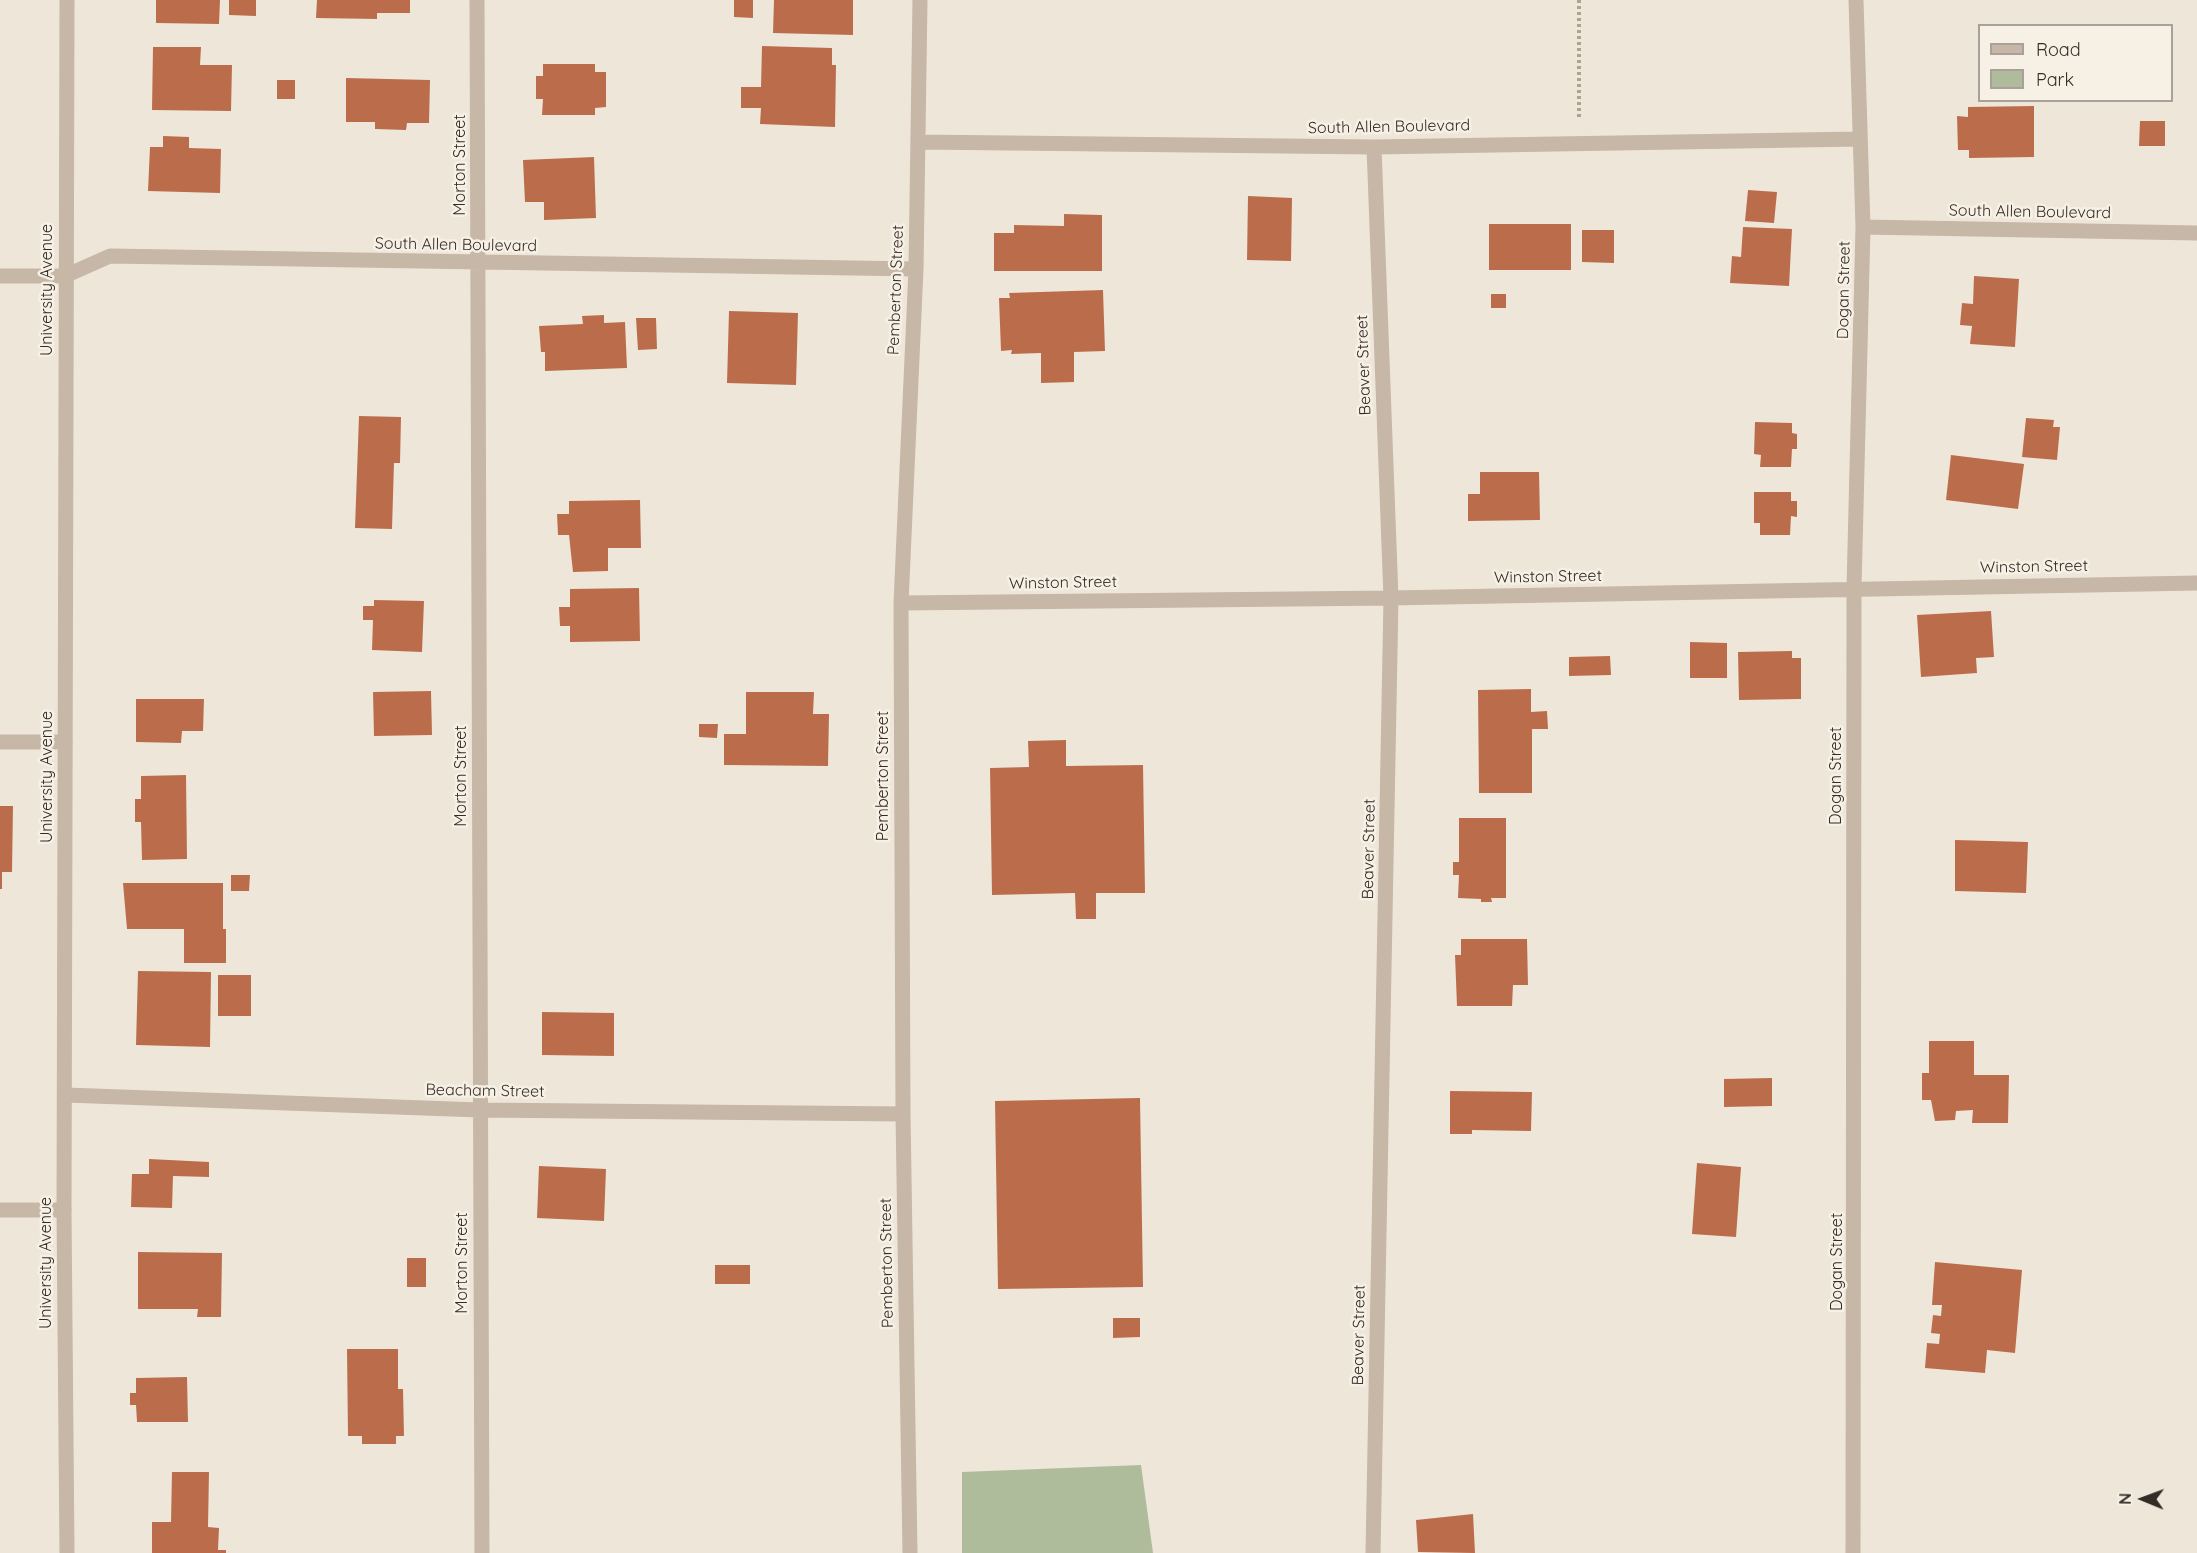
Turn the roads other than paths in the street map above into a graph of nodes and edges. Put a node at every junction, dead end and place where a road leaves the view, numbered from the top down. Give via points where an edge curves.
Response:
1 (67, 0) edge
2 (477, 0) edge
3 (920, 0) edge
4 (1856, 0) edge
5 (1859, 139) junction
6 (919, 142) junction
7 (1374, 147) junction
8 (1863, 227) junction
9 (2197, 233) edge
10 (479, 264) junction
11 (915, 269) junction
12 (0, 276) edge
13 (65, 276) junction
14 (2197, 583) edge
15 (1854, 588) junction
16 (1392, 598) junction
17 (901, 603) junction
18 (0, 742) edge
19 (65, 742) junction
20 (66, 1095) junction
21 (479, 1110) junction
22 (903, 1114) junction
23 (0, 1210) edge
24 (64, 1210) junction
25 (67, 1553) edge
26 (482, 1553) edge
27 (910, 1553) edge
28 (1373, 1553) edge
29 (1853, 1553) edge

1 - 13 street, University Avenue
2 - 10 street, Morton Street
3 - 6 street, Pemberton Street
4 - 5 street, Dogan Street
5 - 7 street, South Allen Boulevard
5 - 8 street, Dogan Street
6 - 7 street, South Allen Boulevard
6 - 11 street, Pemberton Street
7 - 16 street, Beaver Street
8 - 9 street, South Allen Boulevard
8 - 15 street, Dogan Street
10 - 11 street, South Allen Boulevard
10 - 13 street, South Allen Boulevard via 110,256
10 - 21 street, Morton Street
11 - 17 street, Pemberton Street
12 - 13 street, South Allen Boulevard
13 - 19 street, University Avenue
14 - 15 street, Winston Street
15 - 16 street, Winston Street
15 - 29 street, Dogan Street
16 - 17 street, Winston Street
16 - 28 street, Beaver Street
17 - 22 street, Pemberton Street
18 - 19 street
19 - 20 street, University Avenue
20 - 21 street, Beacham Street
20 - 24 street, University Avenue
21 - 22 street, Beacham Street
21 - 26 street, Morton Street
22 - 27 street, Pemberton Street
23 - 24 street
24 - 25 street, University Avenue

